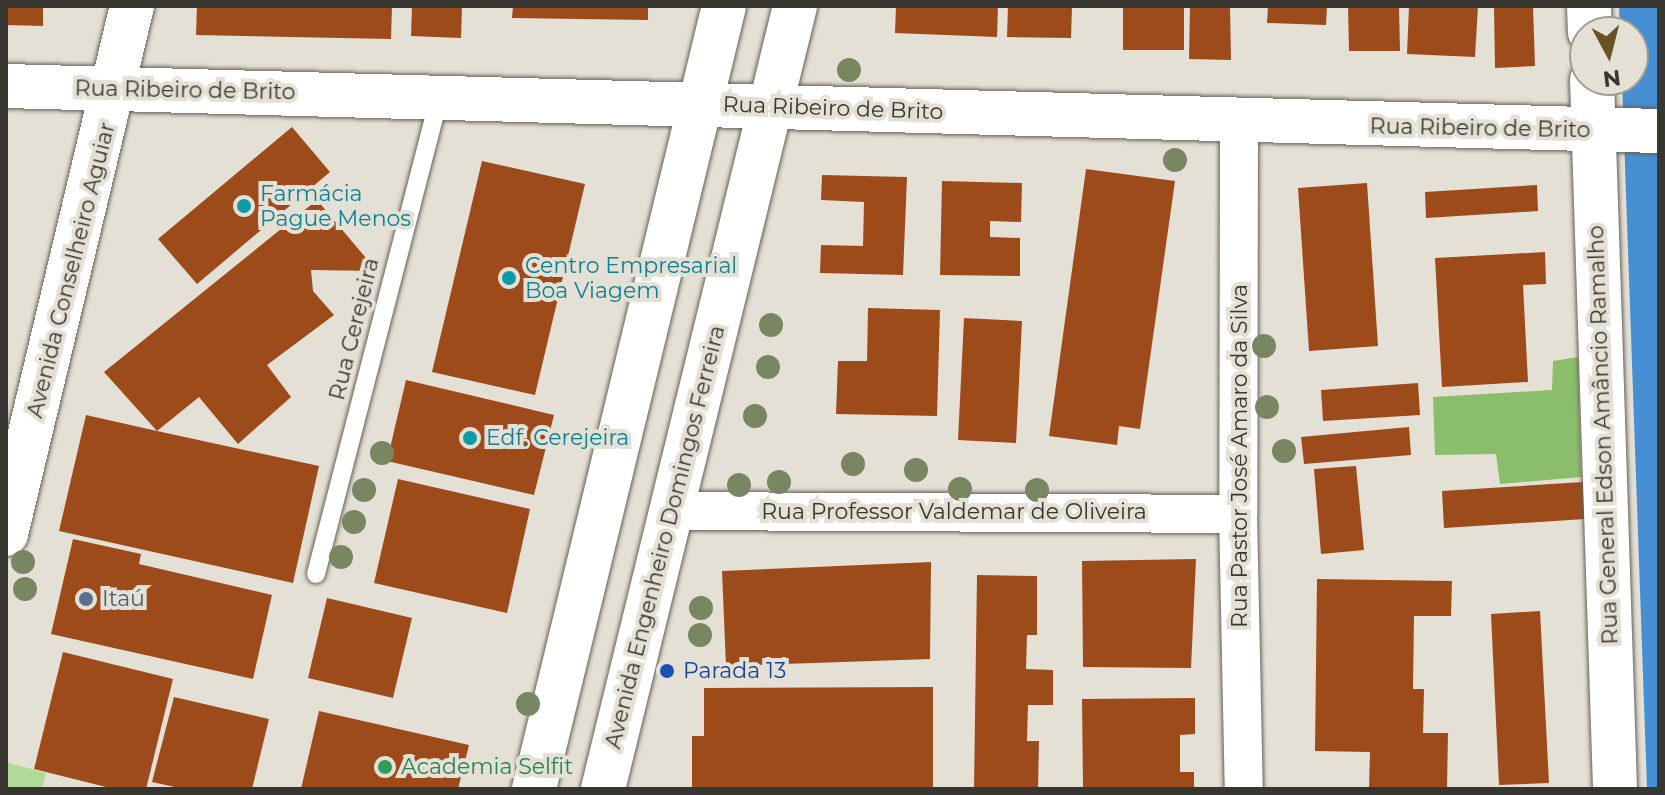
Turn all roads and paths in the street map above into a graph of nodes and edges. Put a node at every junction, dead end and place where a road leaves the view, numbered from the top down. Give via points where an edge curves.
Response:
1 (132, 6) edge
2 (724, 6) edge
3 (795, 6) edge
4 (6, 86) edge
5 (115, 87) junction
6 (439, 95) junction
7 (1596, 96) edge
8 (703, 103) junction
9 (770, 106) junction
10 (1239, 122) junction
11 (1604, 131) junction
12 (1659, 131) edge
13 (671, 511) junction
14 (1238, 514) junction
15 (6, 534) edge
16 (316, 574) dead end
17 (534, 789) edge
18 (603, 789) edge
19 (1244, 789) edge
20 (1615, 789) edge

1 - 5 main road, Avenida Conselheiro Aguiar
2 - 8 main road
3 - 9 main road, Avenida Engenheiro Domingos Ferreira
4 - 5 main road, Rua Ribeiro de Brito
5 - 6 main road, Rua Ribeiro de Brito
5 - 15 main road, Avenida Conselheiro Aguiar
6 - 8 main road, Rua Ribeiro de Brito
6 - 16 lane, Rua Cerejeira
7 - 11 main road, Rua General Edson Amâncio Ramalho
8 - 9 main road, Rua Ribeiro de Brito
8 - 17 main road
9 - 10 main road, Rua Ribeiro de Brito
9 - 13 main road, Avenida Engenheiro Domingos Ferreira
10 - 11 main road, Rua Ribeiro de Brito
10 - 14 street, Rua Pastor José Amaro da Silva
11 - 12 main road, Rua Ribeiro de Brito
11 - 20 main road, Rua General Edson Amâncio Ramalho
13 - 14 street, Rua Professor Valdemar de Oliveira
13 - 18 main road, Avenida Engenheiro Domingos Ferreira
14 - 19 street, Rua Pastor José Amaro da Silva

